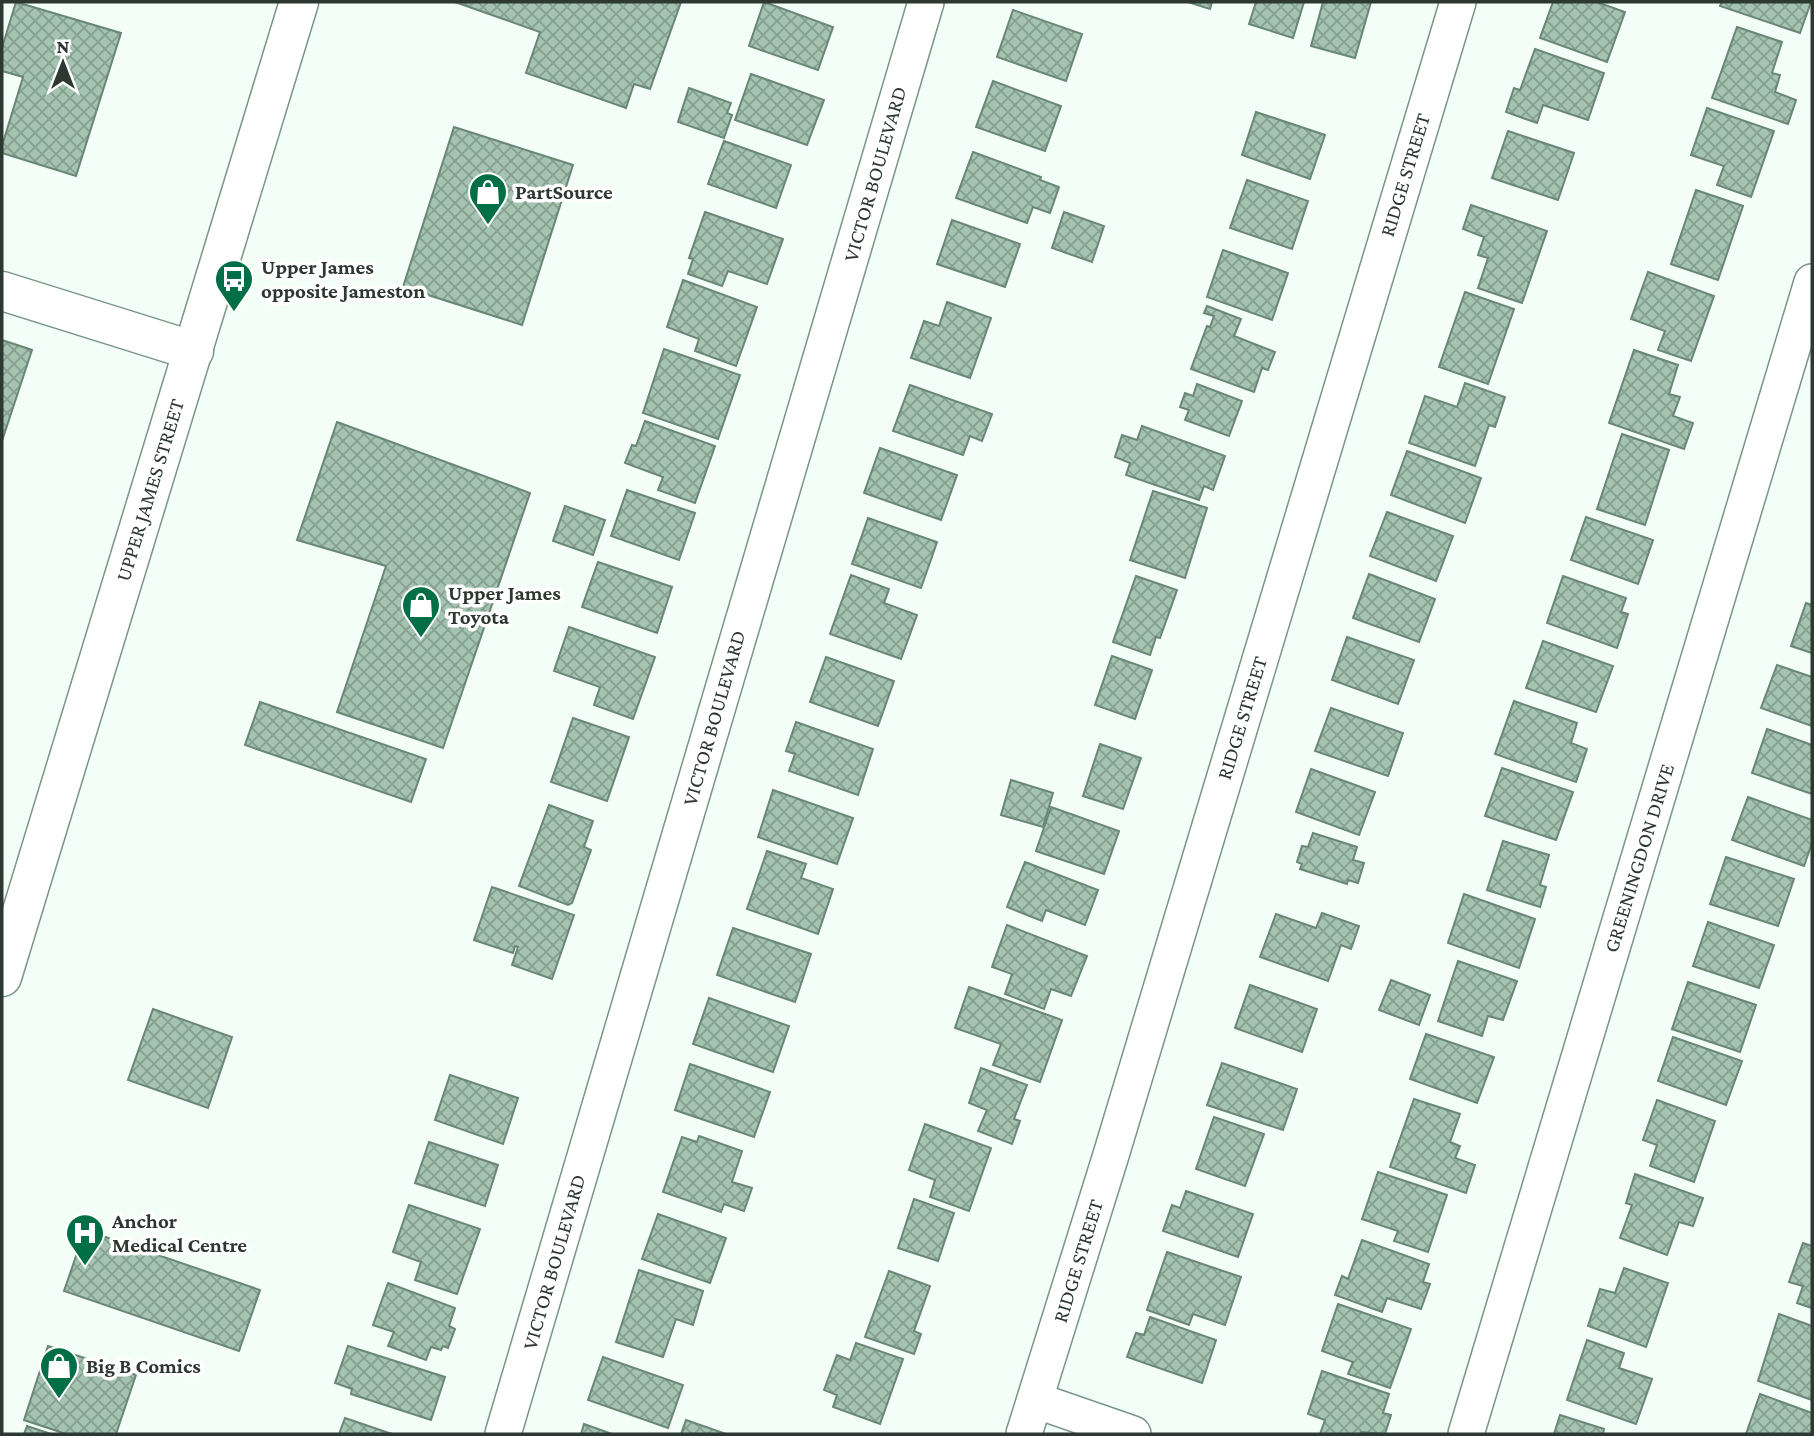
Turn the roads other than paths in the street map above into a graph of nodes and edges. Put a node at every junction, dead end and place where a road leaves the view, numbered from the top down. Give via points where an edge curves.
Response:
1 (299, 2) edge
2 (926, 2) edge
3 (1458, 2) edge
4 (1812, 282) edge
5 (2, 291) edge
6 (194, 351) junction
7 (2, 977) edge
8 (1035, 1400) junction
9 (503, 1434) edge
10 (1024, 1434) edge
11 (1133, 1434) edge
12 (1466, 1434) edge

1 - 6 main road, UPPER JAMES STREET
2 - 9 street, VICTOR BOULEVARD
3 - 8 street, RIDGE STREET
4 - 12 street, GREENINGDON DRIVE
5 - 6 main road
6 - 7 main road, UPPER JAMES STREET
8 - 10 street, RIDGE STREET
8 - 11 street

